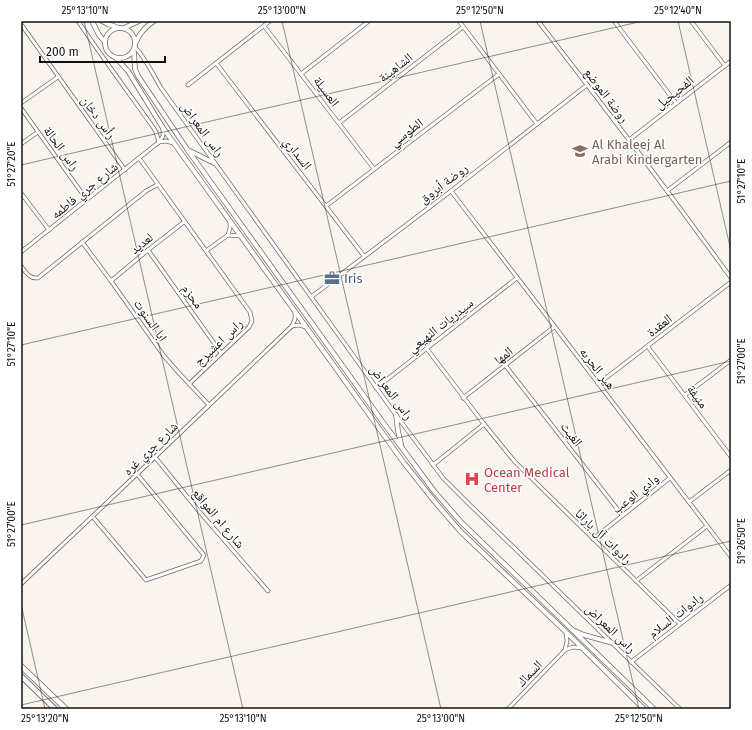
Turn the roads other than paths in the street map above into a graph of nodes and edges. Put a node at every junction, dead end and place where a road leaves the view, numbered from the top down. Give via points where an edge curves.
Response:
1 (78, 21) edge
2 (92, 21) edge
3 (102, 21) edge
4 (139, 21) edge
5 (154, 21) edge
6 (270, 21) edge
7 (369, 21) edge
8 (459, 21) edge
9 (538, 21) edge
10 (614, 21) edge
11 (691, 21) edge
12 (21, 24) edge
13 (264, 26) junction
14 (463, 27) junction
15 (122, 28) junction
16 (105, 42) junction
17 (135, 47) junction
18 (116, 58) junction
19 (731, 61) edge
20 (216, 63) junction
21 (725, 66) junction
22 (301, 74) junction
23 (499, 74) junction
24 (58, 77) junction
25 (587, 84) junction
26 (188, 85) dead end
27 (21, 103) edge
28 (676, 103) junction
29 (21, 108) edge
30 (339, 123) junction
31 (537, 124) junction
32 (163, 128) junction
33 (38, 132) junction
34 (629, 140) junction
35 (159, 142) junction
36 (731, 142) edge
37 (174, 143) junction
38 (21, 144) edge
39 (186, 149) junction
40 (139, 158) junction
41 (214, 163) junction
42 (374, 169) junction
43 (124, 170) junction
44 (157, 185) junction
45 (667, 190) junction
46 (450, 191) junction
47 (21, 193) edge
48 (87, 200) junction
49 (326, 206) junction
50 (230, 221) junction
51 (184, 222) junction
52 (49, 230) junction
53 (228, 235) junction
54 (241, 236) junction
55 (82, 242) junction
56 (148, 250) junction
57 (206, 251) junction
58 (21, 252) edge
59 (364, 256) junction
60 (21, 266) edge
61 (517, 278) junction
62 (731, 278) edge
63 (112, 281) junction
64 (731, 282) edge
65 (311, 297) junction
66 (294, 311) junction
67 (292, 326) junction
68 (306, 327) junction
69 (554, 327) junction
70 (648, 347) junction
71 (426, 349) junction
72 (222, 353) junction
73 (731, 360) edge
74 (505, 365) junction
75 (189, 384) junction
76 (598, 384) junction
77 (376, 388) junction
78 (685, 395) junction
79 (464, 398) junction
80 (209, 405) junction
81 (396, 415) junction
82 (484, 424) junction
83 (402, 448) junction
84 (731, 457) edge
85 (155, 458) junction
86 (433, 465) junction
87 (731, 470) edge
88 (137, 474) junction
89 (670, 478) junction
90 (689, 502) junction
91 (622, 515) junction
92 (93, 517) junction
93 (708, 526) junction
94 (593, 539) junction
95 (731, 556) edge
96 (636, 581) junction
97 (21, 584) edge
98 (731, 585) edge
99 (268, 591) dead end
100 (680, 624) junction
101 (572, 630) junction
102 (566, 632) junction
103 (612, 643) junction
104 (581, 648) junction
105 (565, 650) junction
106 (631, 662) junction
107 (21, 666) edge
108 (21, 676) edge
109 (56, 709) edge
110 (66, 709) edge
111 (508, 709) edge
112 (644, 709) edge
113 (654, 709) edge
114 (680, 709) edge

1 - 35 street via 154,127
2 - 16 street
3 - 15 street
4 - 15 street
5 - 17 street via 140,34
6 - 13 street
7 - 22 street
8 - 14 street
9 - 25 street, روضة الموضع
10 - 28 street
11 - 21 street
12 - 24 street, رأس دخان
13 - 20 street
13 - 22 street, العسيلة
14 - 23 street
14 - 30 street, الشاهينة
15 - 16 street via 111,31
15 - 17 street via 132,33
16 - 18 street via 108,52
17 - 18 street via 130,56
17 - 39 street, راس المعراض via 135,69 138,76
17 - 41 street, راس المعراض via 160,88
18 - 32 street via 130,74
19 - 21 street, الفحيحيل
20 - 26 street
20 - 49 street, السداري
21 - 28 street, الفحيحيل
22 - 30 street, العسيلة
23 - 31 street
23 - 42 street, الطوسي
24 - 27 street
24 - 43 street, رأس دخان
25 - 31 street, روضة أبروق
25 - 34 street, روضة الموضع
28 - 34 street, الفحيحيل
29 - 33 street, راس الحالة
30 - 42 street, العسيلة
31 - 46 street, روضة أبروق
32 - 35 street
32 - 37 street
33 - 38 street
33 - 48 street, راس الحالة
34 - 45 street, روضة الموضع
35 - 37 street
35 - 40 street, شارع جري فاطمه
36 - 45 street
37 - 50 street
39 - 41 street
39 - 83 street, راس المعراض
40 - 43 street, شارع جري فاطمه
40 - 44 street, راس اعشيرج
41 - 65 street, راس المعراض
42 - 49 street, الطوسي
43 - 48 street, شارع جري فاطمه
44 - 51 street, راس اعشيرج
44 - 55 street
45 - 62 street, روضة الموضع
46 - 59 street, روضة أبروق
46 - 61 street, هير الحربه
47 - 52 street
48 - 52 street, شارع جري فاطمه
49 - 59 street, السداري
50 - 53 street
50 - 54 street
51 - 56 street, لعديد
51 - 57 street, راس اعشيرج
52 - 58 street, شارع جري فاطمه
53 - 54 street
53 - 57 street
54 - 66 street
55 - 60 street via 38,278 29,276
55 - 63 street, ابا السنوت
56 - 63 street, لعديد
56 - 72 street, محزم
57 - 72 street, راس اعشيرج via 250,312 252,321 250,327
59 - 65 street, روضة أبروق
61 - 69 street, هير الحربه
61 - 71 street, سيدريات النهيعي
63 - 75 street, ابا السنوت via 164,356
64 - 70 street, العقدة
65 - 77 street, راس المعراض
66 - 67 street via 295,319
66 - 68 street
67 - 68 street
67 - 80 street, شارع جري غره
68 - 102 street via 434,502 460,531
69 - 74 street, المها
69 - 76 street, هير الحربه
70 - 76 street, العقدة
70 - 78 street, منيفة
71 - 77 street, سيدريات النهيعي
71 - 79 street, رادوات آل باراثا
72 - 75 street, راس اعشيرج
73 - 78 street
74 - 79 street, المها
74 - 91 street, الغيث
75 - 80 street, ابا السنوت
76 - 89 street, هير الحربه
77 - 81 street, راس المعراض
78 - 84 street, منيفة
79 - 82 street, رادوات آل باراثا
80 - 85 street, شارع جري غره
81 - 83 street
81 - 86 street, راس المعراض
82 - 86 street
82 - 94 street, رادوات آل باراثا via 515,462
83 - 101 street, راس المعراض via 434,491 462,522
85 - 88 street, شارع جري غره
85 - 99 street, شارع ام المواقع
86 - 103 street, راس المعراض via 469,504
87 - 90 street
88 - 92 street, شارع جري غره
88 - 92 street via 204,555 201,561 146,580
89 - 90 street, هير الحربه
89 - 91 street, وادي الوعب
90 - 93 street, هير الحربه
91 - 94 street, وادي الوعب
92 - 97 street, شارع جري غره
93 - 95 street, هير الحربه
93 - 96 street
94 - 96 street, رادوات آل باراثا
96 - 100 street, رادوات آل باراثا
98 - 100 street, رادوات السلام
100 - 106 street, رادوات السلام
101 - 103 street
101 - 113 street, راس المعراض
102 - 104 street
102 - 105 street via 568,641
103 - 106 street, راس المعراض
104 - 105 street
104 - 112 street
105 - 111 street, السماك
106 - 114 street, راس المعراض
107 - 110 main road
108 - 109 main road

